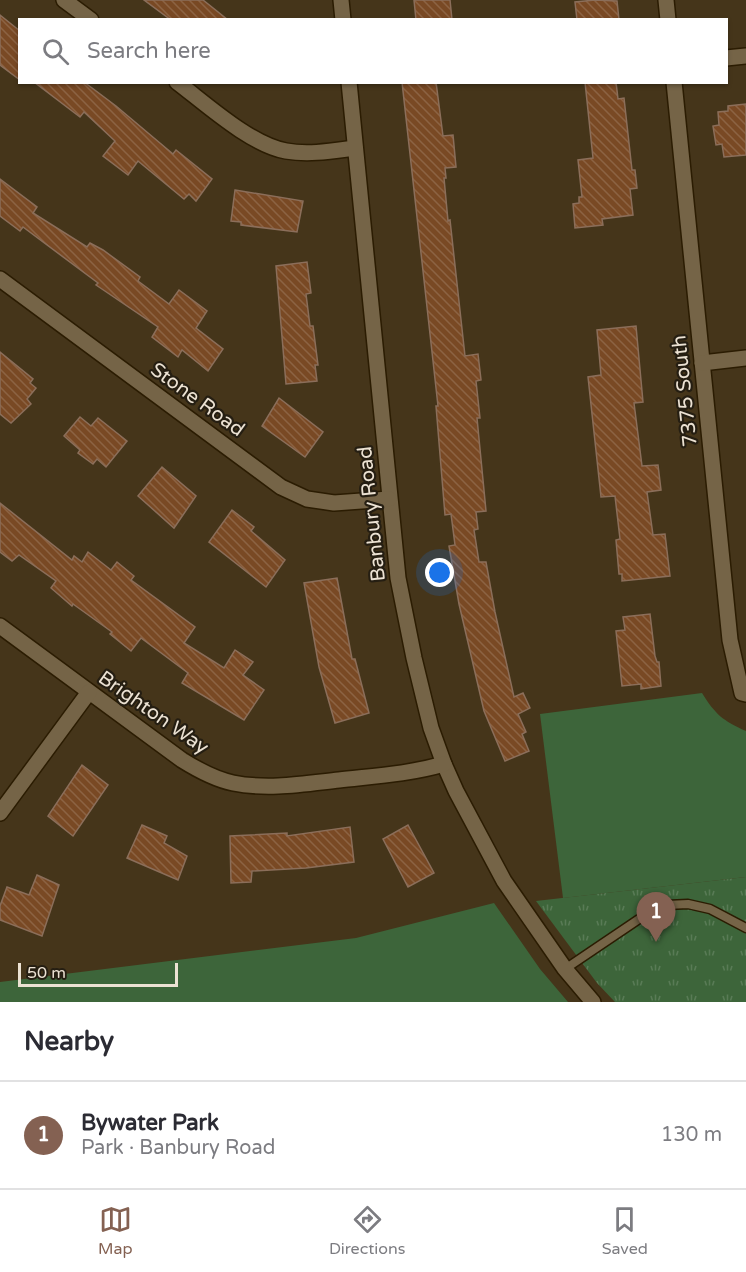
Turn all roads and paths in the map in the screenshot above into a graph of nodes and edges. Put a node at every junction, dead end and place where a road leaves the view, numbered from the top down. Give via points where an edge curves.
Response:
1 (64, 0) edge
2 (341, 0) edge
3 (666, 0) edge
4 (88, 18) edge
5 (343, 18) edge
6 (668, 18) edge
7 (746, 56) edge
8 (728, 58) edge
9 (180, 84) edge
10 (349, 84) edge
11 (674, 84) edge
12 (355, 148) junction
13 (0, 279) edge
14 (746, 358) edge
15 (702, 363) junction
16 (389, 499) junction
17 (0, 626) edge
18 (89, 692) junction
19 (744, 694) edge
20 (444, 764) junction
21 (0, 813) edge
22 (746, 928) edge
23 (565, 969) junction
24 (593, 1002) edge

1 - 4 street
2 - 5 street
3 - 6 street
7 - 8 street
9 - 12 street via 266,146 304,153
10 - 12 street, Banbury Road
11 - 15 street, 7375 South
12 - 16 street, Banbury Road
13 - 16 street, Stone Road via 281,487 307,499 334,503
14 - 15 street
15 - 19 street, 7375 South via 729,640
16 - 20 street, Banbury Road via 398,578 412,646 431,728
17 - 18 street, Brighton Way
18 - 20 street, Brighton Way via 182,760 205,774 230,782 280,786 416,772
18 - 21 street
20 - 23 street, Banbury Road via 504,881
22 - 23 lane via 710,909 688,903 667,906 645,915
23 - 24 street, Banbury Road

